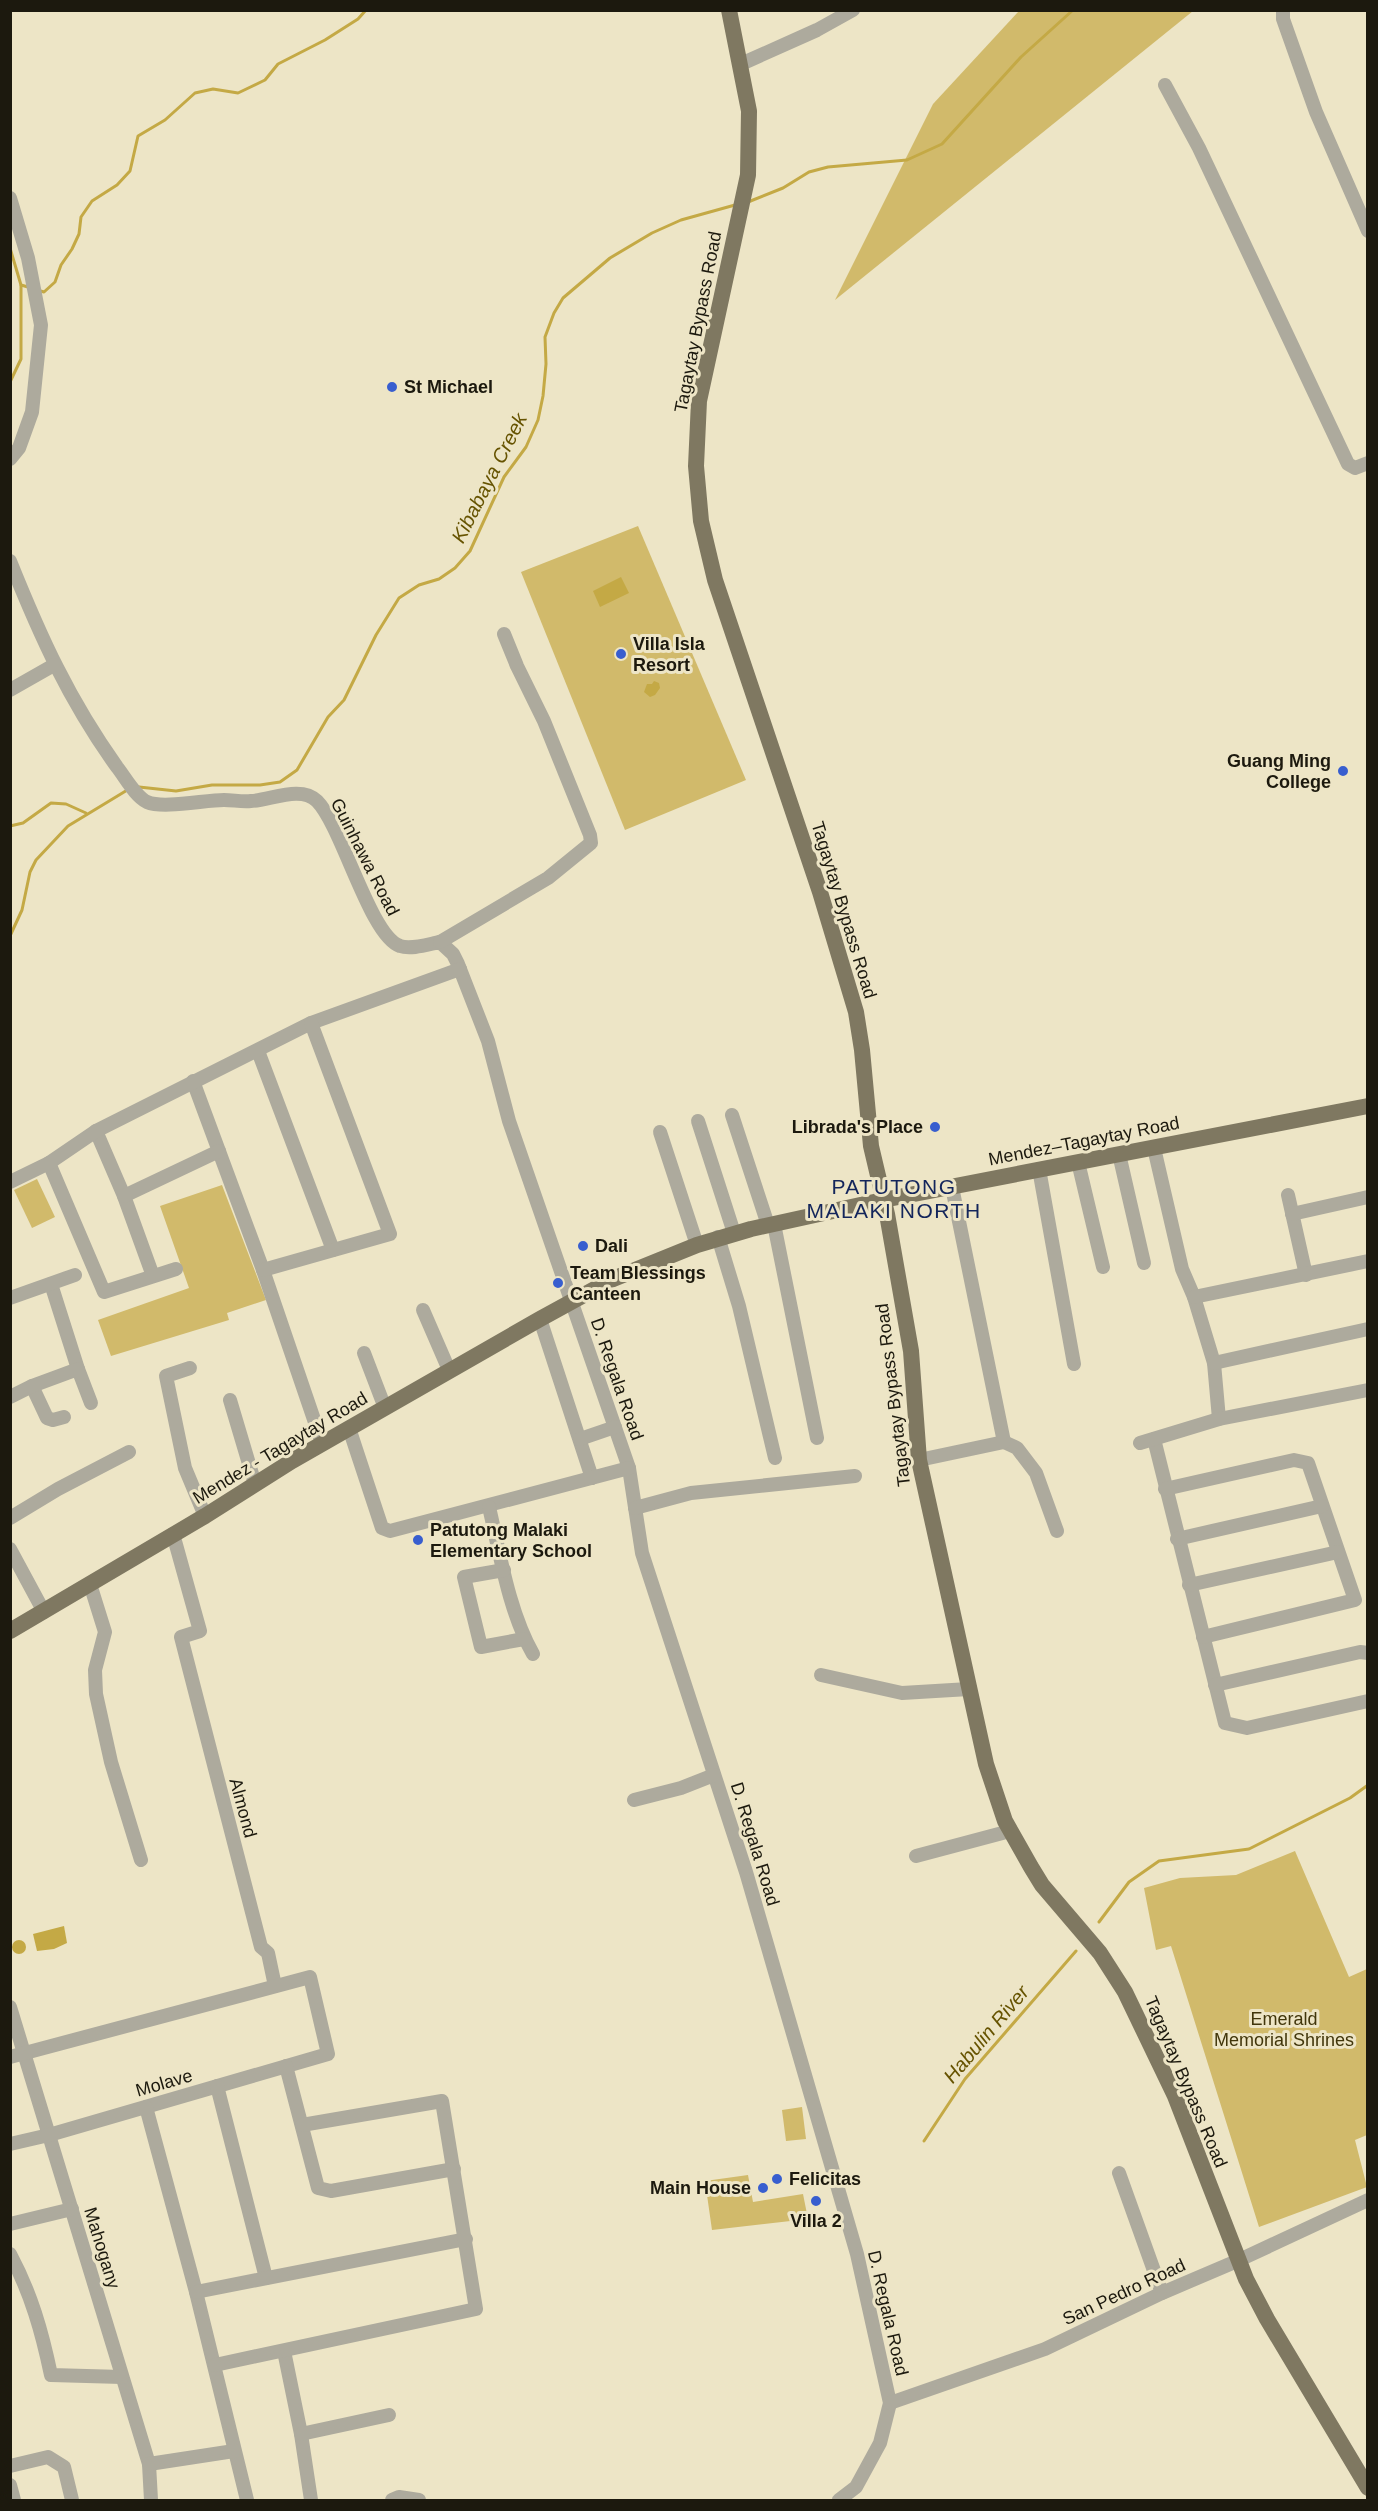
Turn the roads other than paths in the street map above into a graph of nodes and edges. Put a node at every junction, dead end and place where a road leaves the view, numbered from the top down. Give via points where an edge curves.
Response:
1 (729, 10) edge
2 (853, 10) edge
3 (1283, 10) edge
4 (741, 64) junction
5 (1165, 85) dead end
6 (10, 198) edge
7 (1366, 227) edge
8 (10, 459) edge
9 (1368, 463) edge
10 (10, 561) edge
11 (504, 634) dead end
12 (54, 665) junction
13 (10, 690) edge
14 (440, 942) junction
15 (460, 969) junction
16 (311, 1023) junction
17 (258, 1051) junction
18 (193, 1081) junction
19 (1368, 1106) edge
20 (732, 1115) dead end
21 (698, 1121) dead end
22 (96, 1131) junction
23 (660, 1132) dead end
24 (1154, 1148) junction
25 (219, 1151) junction
26 (1119, 1154) junction
27 (1078, 1162) junction
28 (49, 1163) junction
29 (1039, 1170) junction
30 (10, 1182) edge
31 (952, 1187) junction
32 (1287, 1195) dead end
33 (124, 1196) junction
34 (1368, 1197) edge
35 (883, 1200) junction
36 (1292, 1214) junction
37 (771, 1225) junction
38 (726, 1235) junction
39 (697, 1245) junction
40 (333, 1250) junction
41 (1368, 1261) edge
42 (1144, 1263) dead end
43 (1103, 1266) dead end
44 (176, 1269) dead end
45 (263, 1270) junction
46 (75, 1275) dead end
47 (1306, 1275) junction
48 (153, 1276) junction
49 (51, 1284) junction
50 (1194, 1297) junction
51 (10, 1298) edge
52 (572, 1301) junction
53 (423, 1310) dead end
54 (540, 1319) junction
55 (1368, 1329) edge
56 (364, 1353) dead end
57 (1074, 1364) dead end
58 (1214, 1364) junction
59 (190, 1368) dead end
60 (78, 1369) junction
61 (449, 1370) junction
62 (32, 1386) junction
63 (1368, 1390) edge
64 (10, 1397) edge
65 (230, 1400) dead end
66 (91, 1403) dead end
67 (385, 1408) junction
68 (64, 1417) dead end
69 (1219, 1419) junction
70 (615, 1427) junction
71 (349, 1428) junction
72 (817, 1438) dead end
73 (580, 1439) junction
74 (1004, 1442) junction
75 (322, 1443) junction
76 (129, 1452) dead end
77 (775, 1458) dead end
78 (918, 1460) junction
79 (629, 1468) junction
80 (855, 1476) dead end
81 (592, 1478) junction
82 (255, 1484) junction
83 (1165, 1489) junction
84 (1323, 1506) junction
85 (489, 1507) junction
86 (635, 1508) junction
87 (205, 1516) junction
88 (10, 1518) edge
89 (1057, 1531) dead end
90 (173, 1534) junction
91 (1178, 1539) junction
92 (10, 1549) edge
93 (1338, 1552) junction
94 (504, 1570) junction
95 (90, 1584) junction
96 (1189, 1585) junction
97 (44, 1612) junction
98 (10, 1631) edge
99 (1203, 1637) junction
100 (524, 1639) junction
101 (1368, 1653) edge
102 (533, 1654) dead end
103 (821, 1675) dead end
104 (1215, 1685) junction
105 (969, 1689) junction
106 (1368, 1701) edge
107 (714, 1775) junction
108 (634, 1800) dead end
109 (1010, 1831) junction
110 (916, 1856) dead end
111 (141, 1860) dead end
112 (271, 1987) junction
113 (10, 2007) edge
114 (25, 2052) junction
115 (10, 2057) edge
116 (286, 2066) junction
117 (217, 2086) junction
118 (146, 2107) junction
119 (302, 2125) junction
120 (50, 2135) junction
121 (10, 2144) edge
122 (454, 2169) junction
123 (1119, 2173) dead end
124 (1368, 2200) edge
125 (72, 2209) junction
126 (10, 2224) edge
127 (466, 2239) junction
128 (10, 2254) edge
129 (1237, 2260) junction
130 (266, 2278) junction
131 (196, 2292) junction
132 (1162, 2293) junction
133 (284, 2351) junction
134 (215, 2365) junction
135 (122, 2377) junction
136 (890, 2403) junction
137 (389, 2415) dead end
138 (301, 2434) junction
139 (234, 2451) junction
140 (149, 2464) junction
141 (10, 2466) edge
142 (10, 2484) edge
143 (1368, 2488) edge
144 (14, 2500) edge
145 (72, 2500) edge
146 (151, 2500) edge
147 (247, 2500) edge
148 (311, 2500) edge
149 (392, 2500) edge
150 (419, 2500) edge
151 (839, 2500) edge

1 - 4 main road, Tagaytay Bypass Road
2 - 4 street
3 - 7 street via 1316,112
4 - 35 main road, Tagaytay Bypass Road via 749,111 748,175 699,401 696,466 701,521 715,580 851,993 862,1050 871,1146
5 - 9 street via 1199,148 1348,464 1355,468
6 - 8 street via 41,326 32,412 19,448
10 - 12 street, Guinhawa Road
11 - 14 street via 544,721 591,843 548,878
12 - 13 street
12 - 14 street, Guinhawa Road via 97,739 147,802 251,801 306,795 324,810 389,939 403,947
14 - 15 street via 453,954
15 - 16 street
15 - 52 street via 488,1041 509,1121
16 - 17 street
16 - 40 street via 390,1234
17 - 18 street
17 - 40 street
18 - 22 street
18 - 25 street
19 - 24 main road, Mendez–Tagaytay Road
20 - 37 street
21 - 38 street
22 - 28 street
22 - 33 street
23 - 39 street
24 - 26 main road, Mendez–Tagaytay Road
24 - 50 street via 1182,1269
25 - 33 street
25 - 45 street
26 - 27 main road, Mendez–Tagaytay Road
26 - 42 street
27 - 29 main road, Mendez–Tagaytay Road
27 - 43 street
28 - 30 street
28 - 48 street via 104,1292
29 - 31 main road, Mendez–Tagaytay Road
29 - 57 street
31 - 35 main road, Mendez–Tagaytay Road
31 - 74 street
32 - 36 street
33 - 48 street
34 - 36 street
35 - 37 main road, Mendez–Tagaytay Road
35 - 78 main road, Tagaytay Bypass Road via 911,1352
36 - 47 street
37 - 38 main road, Mendez–Tagaytay Road
37 - 72 street
38 - 39 main road, Mendez–Tagaytay Road
38 - 77 street
39 - 52 main road, Mendez–Tagaytay Road via 613,1279
40 - 45 street
41 - 47 street
44 - 48 street
45 - 75 street
46 - 49 street
47 - 50 street
49 - 51 street
49 - 60 street
50 - 58 street
52 - 54 main road, Mendez - Tagaytay Road
52 - 70 street, D. Regala Road
53 - 61 street
54 - 61 main road, Mendez - Tagaytay Road
54 - 73 street
55 - 58 street
56 - 67 street
58 - 69 street
59 - 87 street via 166,1376 185,1468
60 - 62 street
60 - 66 street
61 - 67 main road, Mendez - Tagaytay Road
62 - 64 street
62 - 68 street via 47,1418
63 - 69 street
65 - 82 street
67 - 71 main road, Mendez - Tagaytay Road
69 - 83 street via 1147,1441
70 - 73 street
70 - 79 street, D. Regala Road
71 - 75 main road, Mendez - Tagaytay Road
71 - 85 street via 382,1528 390,1531
73 - 81 street
74 - 78 street
74 - 89 street via 1017,1448 1036,1473
75 - 82 main road, Mendez - Tagaytay Road
76 - 88 street
78 - 105 main road, Tagaytay Bypass Road
79 - 81 street
79 - 86 street, D. Regala Road
80 - 86 street via 691,1493
81 - 85 street
82 - 87 main road, Mendez - Tagaytay Road
83 - 84 street via 1294,1460 1308,1463
83 - 91 street
84 - 91 street
84 - 93 street
85 - 94 street
86 - 107 street, D. Regala Road via 642,1553
87 - 90 main road, Mendez - Tagaytay Road
90 - 95 main road, Mendez - Tagaytay Road
90 - 112 street, Almond via 200,1631 181,1637 261,1947 258,1954
91 - 96 street
92 - 97 street
93 - 96 street
93 - 99 street via 1355,1600
94 - 100 street
94 - 100 street via 464,1576 481,1647
95 - 97 main road, Mendez - Tagaytay Road
95 - 111 street via 105,1632 96,1670 96,1694 111,1762
96 - 99 street
97 - 98 main road, Mendez - Tagaytay Road
99 - 104 street
100 - 102 street
101 - 104 street
103 - 105 street via 902,1694
104 - 106 street via 1225,1722 1247,1728
105 - 109 main road, Tagaytay Bypass Road via 992,1785
107 - 108 street
107 - 136 street, D. Regala Road via 746,1872 856,2254
109 - 110 street
109 - 129 main road, Tagaytay Bypass Road via 1042,1885 1096,1948 1125,1992 1175,2096
112 - 114 street
112 - 116 street, Molave via 310,1977 328,2054
113 - 114 street, Mahogany
114 - 115 street
114 - 120 street, Mahogany
116 - 117 street, Molave
116 - 119 street
117 - 118 street, Molave
117 - 130 street
118 - 120 street, Molave
118 - 131 street
119 - 122 street via 318,2188 331,2191
119 - 122 street via 442,2101
120 - 121 street, Molave
120 - 125 street, Mahogany
122 - 127 street
123 - 132 street
124 - 129 street, San Pedro Road
125 - 126 street
125 - 135 street, Mahogany
127 - 130 street
127 - 133 street via 476,2309
128 - 135 street via 25,2282 41,2328 51,2375
129 - 132 street, San Pedro Road
129 - 143 main road, Tagaytay Bypass Road via 1267,2319
130 - 131 street
131 - 134 street
132 - 136 street, San Pedro Road via 1045,2349
133 - 134 street
133 - 138 street
134 - 139 street
135 - 140 street, Mahogany
136 - 151 street via 880,2443 856,2487
137 - 138 street
138 - 148 street
139 - 140 street
139 - 147 street
140 - 146 street, Mahogany
141 - 145 street via 48,2457 64,2467
142 - 144 street
149 - 150 street

